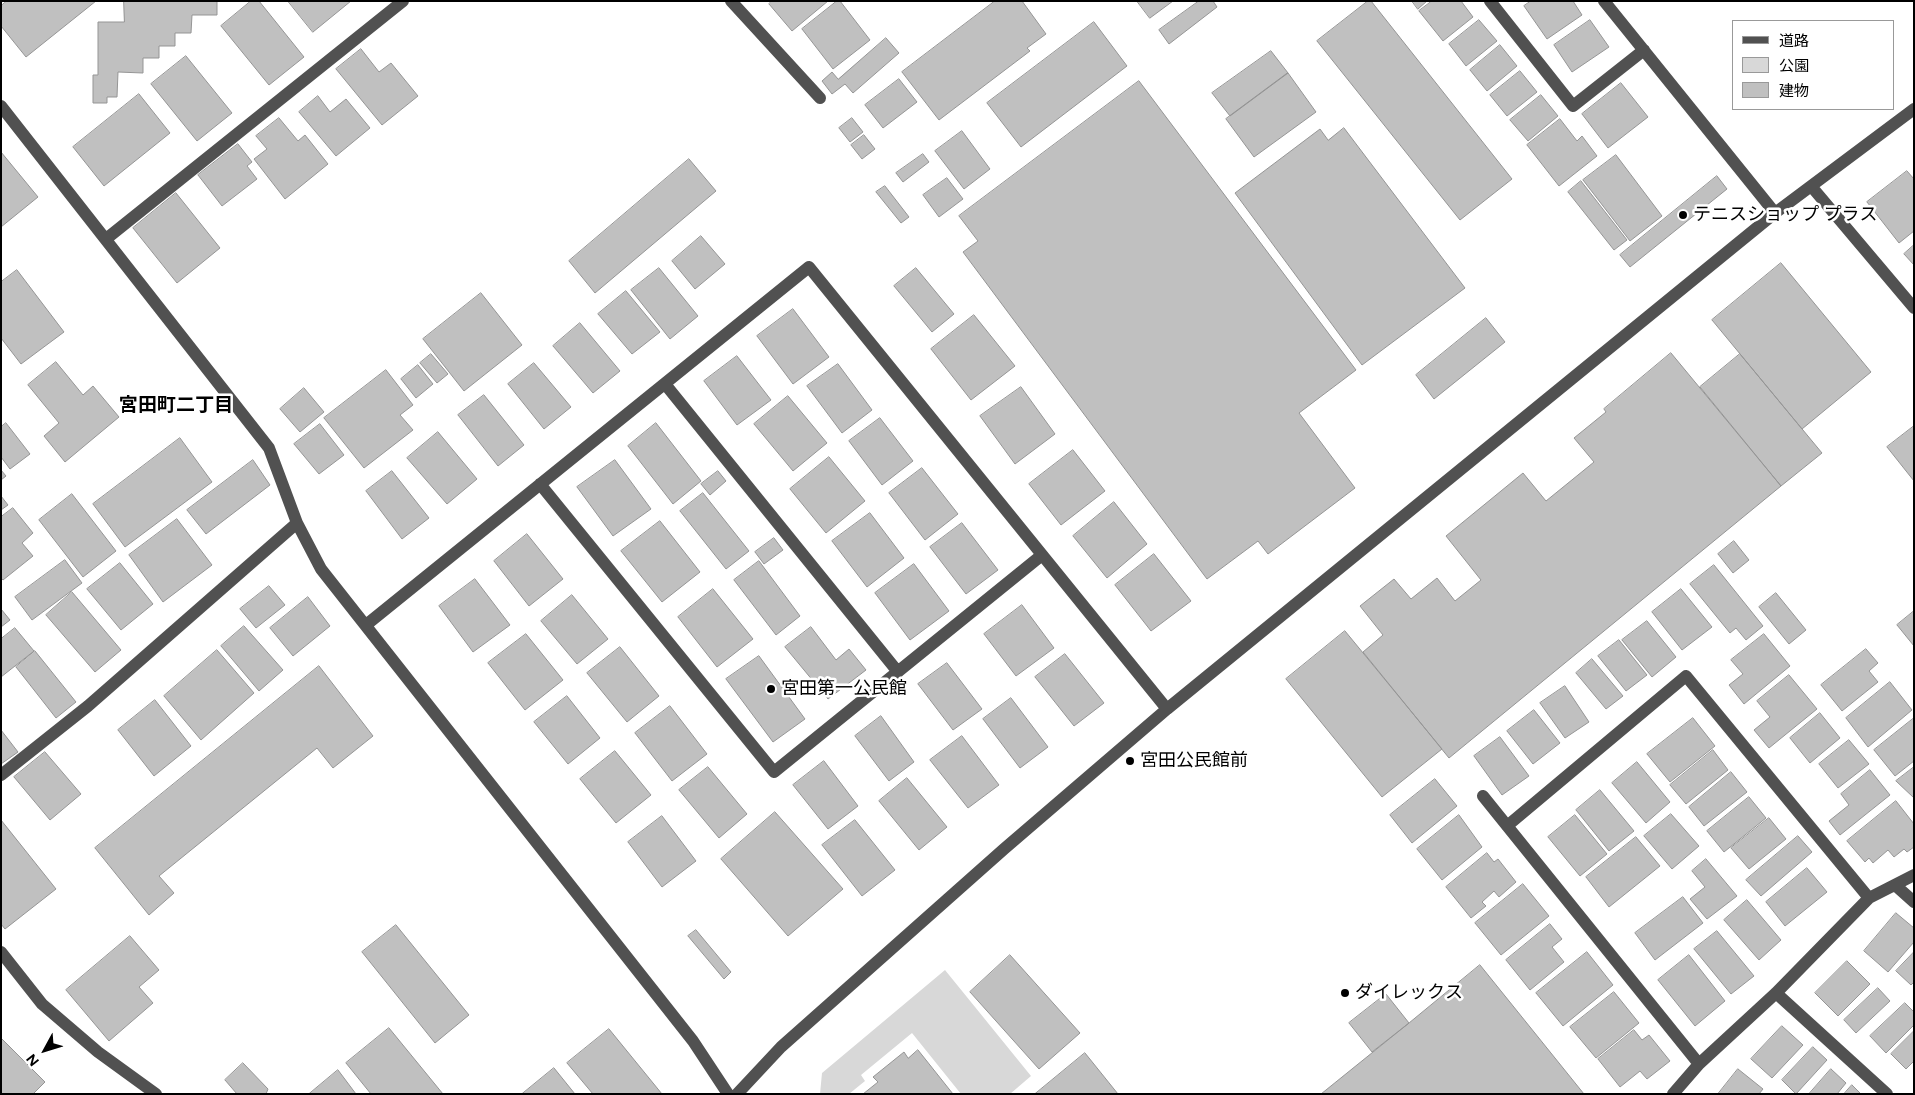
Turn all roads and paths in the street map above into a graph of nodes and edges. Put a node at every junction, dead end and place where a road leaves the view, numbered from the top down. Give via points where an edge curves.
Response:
1 (403, 1) edge
2 (731, 1) edge
3 (1490, 1) edge
4 (1604, 1) edge
5 (1644, 50) junction
6 (820, 98) dead end
7 (1, 106) edge
8 (1914, 110) edge
9 (1811, 186) junction
10 (1775, 213) junction
11 (106, 239) junction
12 (1914, 308) edge
13 (665, 384) junction
14 (540, 484) junction
15 (297, 523) junction
16 (1042, 555) junction
17 (366, 625) junction
18 (898, 672) junction
19 (1167, 709) junction
20 (1, 775) edge
21 (1483, 796) dead end
22 (1507, 826) junction
23 (1914, 875) edge
24 (1895, 885) junction
25 (1870, 898) junction
26 (1914, 902) edge
27 (1, 952) edge
28 (1776, 993) junction
29 (1700, 1064) junction
30 (156, 1094) edge
31 (728, 1094) edge
32 (738, 1094) edge
33 (1673, 1094) edge
34 (1886, 1094) edge

1 - 11 street
2 - 6 street
3 - 5 street via 1573,106
4 - 5 street
5 - 10 street
7 - 11 street
8 - 9 street
9 - 10 street
9 - 12 street
10 - 19 street
11 - 15 street via 270,448
13 - 14 street
13 - 16 street via 809,267
13 - 18 street
14 - 17 street
14 - 18 street via 774,772
15 - 17 street via 321,569
15 - 20 street via 88,706
16 - 18 street
16 - 19 street
17 - 31 street via 693,1041
19 - 32 street via 781,1047
21 - 22 street
22 - 25 street via 1686,676
22 - 29 street
23 - 24 street
24 - 25 street
24 - 26 street
25 - 28 street
27 - 30 street via 42,1004 98,1052
28 - 29 street
28 - 34 street
29 - 33 street

